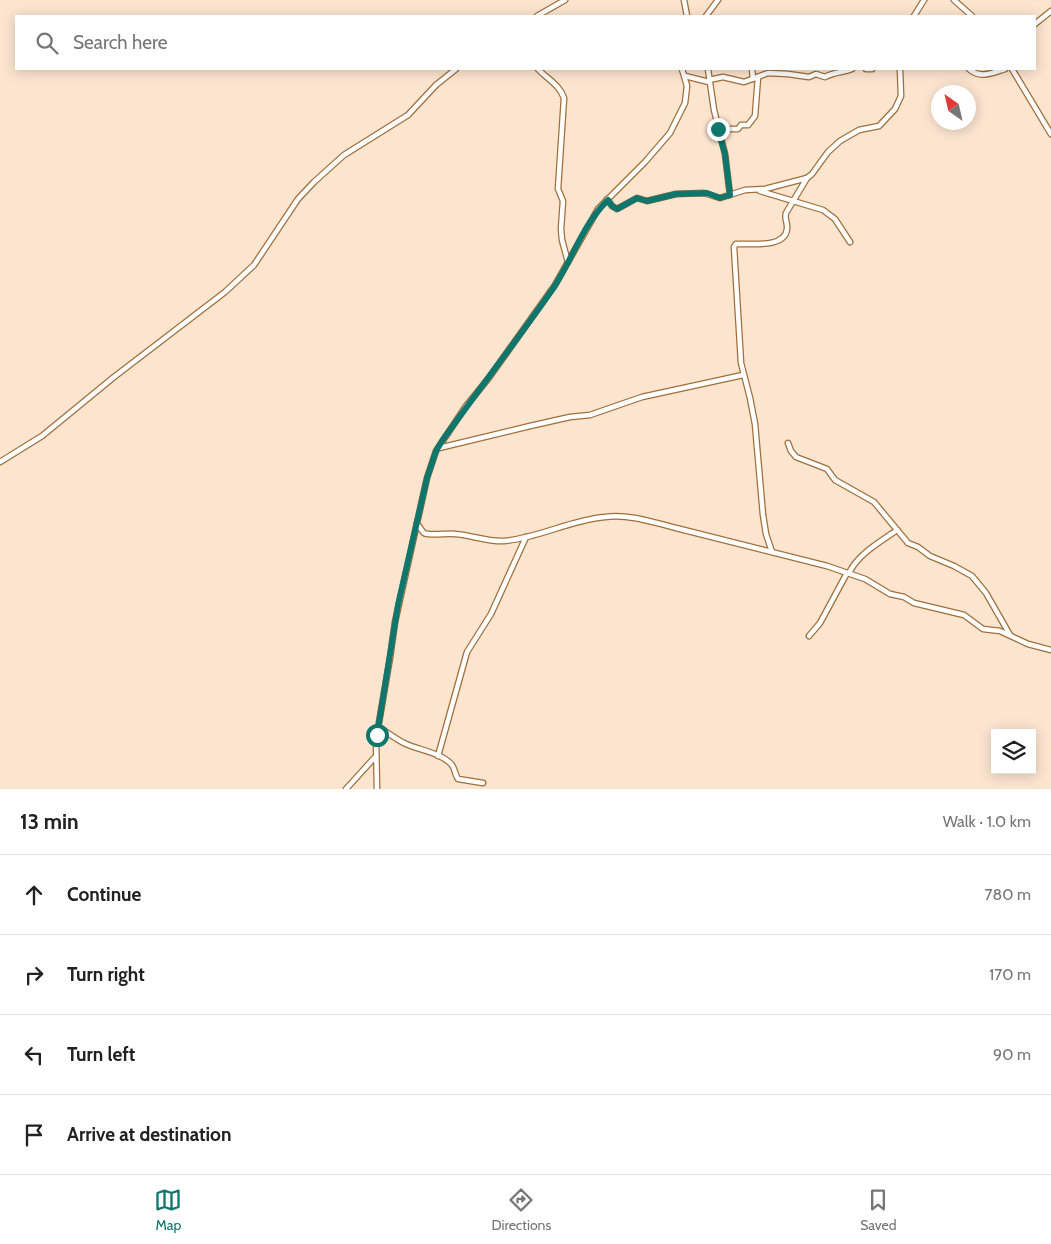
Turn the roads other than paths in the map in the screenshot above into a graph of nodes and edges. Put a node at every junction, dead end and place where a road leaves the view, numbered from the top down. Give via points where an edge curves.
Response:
1 (565, 0) edge
2 (684, 0) edge
3 (718, 0) edge
4 (924, 0) edge
5 (954, 0) edge
6 (1051, 11) edge
7 (539, 15) edge
8 (687, 15) edge
9 (707, 15) edge
10 (915, 15) edge
11 (971, 15) edge
12 (1036, 23) edge
13 (455, 70) edge
14 (539, 70) edge
15 (682, 70) edge
16 (708, 70) edge
17 (752, 70) edge
18 (850, 70) edge
19 (900, 70) edge
20 (971, 70) edge
21 (1002, 70) edge
22 (1013, 70) edge
23 (685, 76) junction
24 (756, 78) junction
25 (709, 81) junction
26 (718, 129) junction
27 (1051, 134) edge
28 (807, 178) junction
29 (756, 190) junction
30 (730, 195) junction
31 (608, 200) junction
32 (794, 200) junction
33 (850, 242) dead end
34 (568, 262) junction
35 (743, 375) junction
36 (788, 443) dead end
37 (438, 448) junction
38 (0, 462) edge
39 (417, 524) junction
40 (897, 530) junction
41 (526, 537) junction
42 (772, 552) junction
43 (848, 573) junction
44 (1010, 635) junction
45 (809, 636) dead end
46 (1051, 650) edge
47 (379, 727) junction
48 (376, 756) junction
49 (438, 756) junction
50 (483, 783) dead end
51 (347, 788) edge
52 (377, 789) edge

1 - 7 street
2 - 8 street
3 - 9 street
4 - 10 street
5 - 11 street
6 - 12 street
13 - 38 street via 436,84 408,115 344,155 320,177 298,199 254,266 231,287 42,436
14 - 34 street via 560,89 564,98 558,189 564,201 561,229
15 - 23 street
16 - 25 street
17 - 24 street
18 - 24 street via 833,72 825,77 773,73
19 - 28 street via 901,96 894,109 879,126 858,130 840,140
20 - 21 street via 979,75
22 - 27 street
23 - 25 street
23 - 31 street via 686,103 670,133
24 - 25 street via 741,82 723,77
24 - 26 street via 755,116 752,121 738,129
25 - 26 street
26 - 30 street
28 - 29 street
28 - 32 street
29 - 30 street
29 - 32 street
30 - 31 street via 720,198 707,193 676,194 647,201 637,198 617,209
31 - 34 street via 588,224
32 - 33 street via 829,213
32 - 35 street via 786,213 787,231 781,238 766,244 734,246
34 - 37 street via 551,291
35 - 37 street via 642,397 590,415
35 - 42 street via 755,424 763,515
36 - 40 street via 796,457 827,470 835,480 874,502
37 - 39 street via 427,478
39 - 41 street via 428,534 502,541
39 - 47 street via 395,622
40 - 43 street via 855,563
40 - 44 street via 927,554 972,576 986,593
41 - 42 street via 586,519 619,516 657,522
41 - 49 street via 491,614 467,652
42 - 43 street
43 - 44 street via 890,594 964,615 983,629
43 - 45 street via 820,623
44 - 46 street
47 - 48 street
47 - 49 street via 402,742
48 - 51 street
48 - 52 street
49 - 50 street via 452,765 458,779

